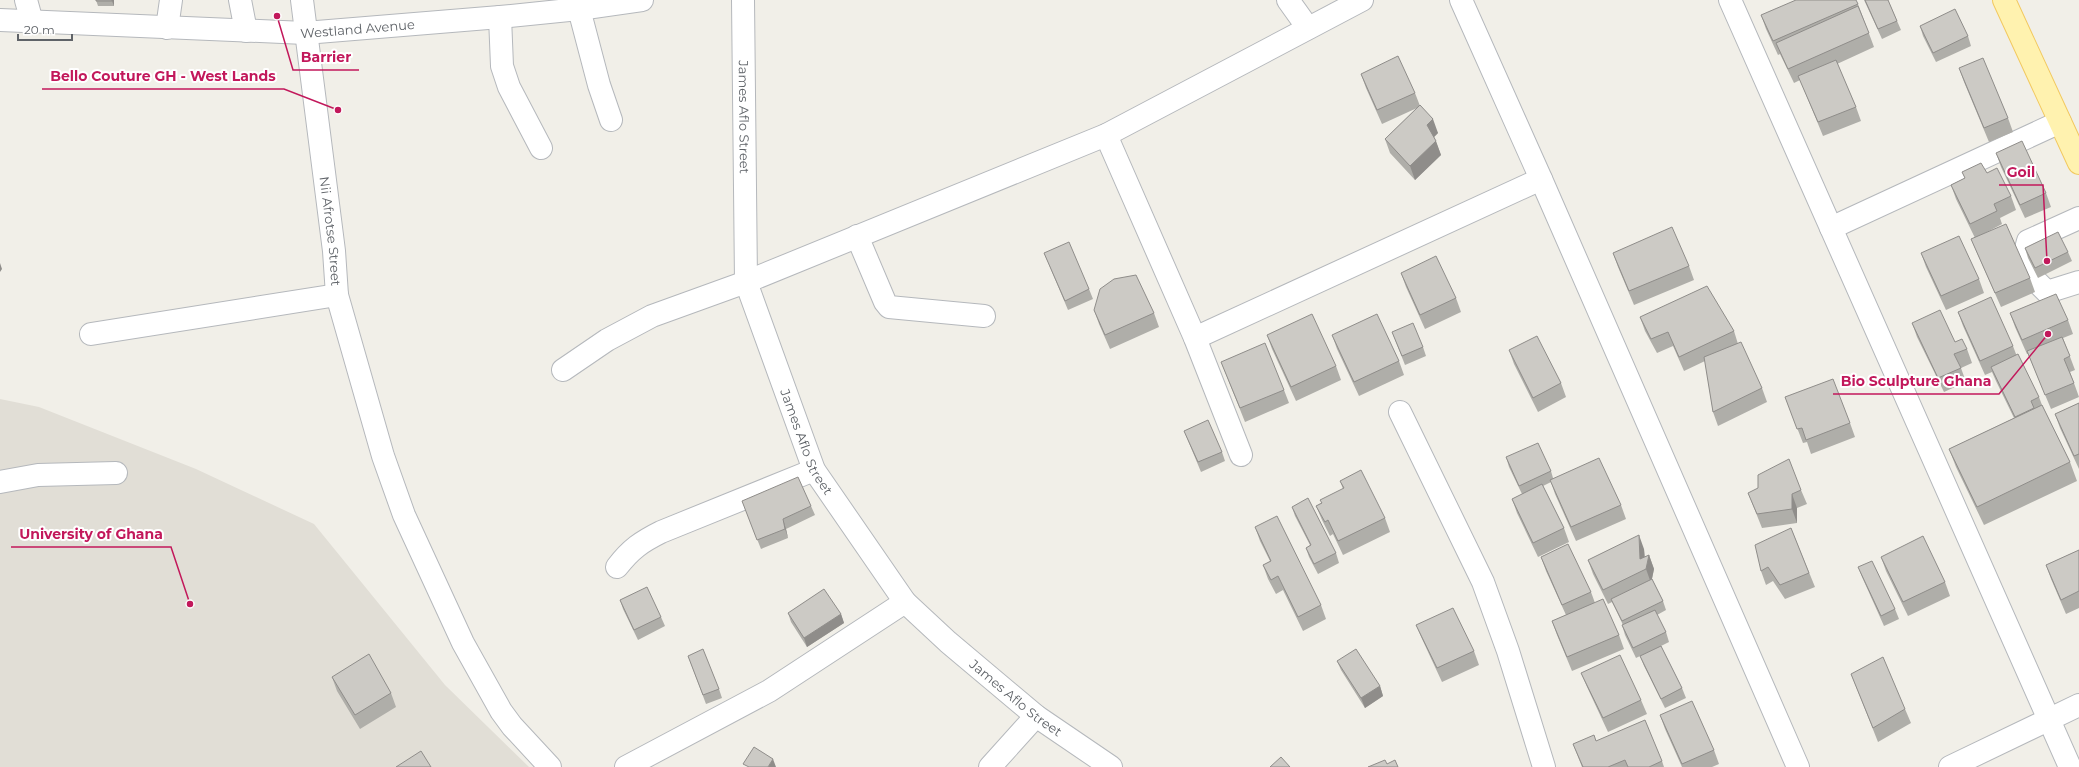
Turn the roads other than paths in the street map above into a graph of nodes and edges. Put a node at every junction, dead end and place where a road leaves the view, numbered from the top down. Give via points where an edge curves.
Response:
1 (26, 0) edge
2 (170, 0) edge
3 (240, 0) edge
4 (302, 0) edge
5 (642, 0) edge
6 (743, 0) edge
7 (1288, 0) edge
8 (1362, 0) edge
9 (1461, 0) edge
10 (1730, 0) edge
11 (2004, 0) edge
12 (579, 9) junction
13 (500, 17) junction
14 (0, 20) edge
15 (32, 22) junction
16 (167, 28) junction
17 (1308, 28) junction
18 (246, 31) junction
19 (305, 33) junction
20 (611, 120) dead end
21 (2060, 122) junction
22 (1106, 135) junction
23 (541, 148) dead end
24 (2079, 163) edge
25 (1541, 178) junction
26 (2079, 218) edge
27 (1831, 228) junction
28 (857, 236) junction
29 (746, 282) junction
30 (2079, 282) edge
31 (337, 295) junction
32 (984, 316) dead end
33 (91, 334) dead end
34 (1195, 338) junction
35 (563, 370) dead end
36 (1400, 412) dead end
37 (1241, 455) dead end
38 (814, 470) junction
39 (116, 473) dead end
40 (0, 482) edge
41 (617, 567) dead end
42 (905, 602) junction
43 (2079, 705) edge
44 (1036, 716) junction
45 (2049, 719) junction
46 (550, 767) edge
47 (626, 767) edge
48 (990, 767) edge
49 (1111, 767) edge
50 (1544, 767) edge
51 (1798, 767) edge
52 (1950, 767) edge
53 (2070, 767) edge

1 - 15 street
2 - 16 street
3 - 18 street
4 - 19 street, Nii Afrotse Street
5 - 12 street, Westland Avenue
6 - 29 street, James Aflo Street
7 - 17 street
8 - 17 street
9 - 25 street
10 - 27 street
11 - 21 main road
12 - 13 street, Westland Avenue
12 - 20 street via 598,85
13 - 19 street, Westland Avenue
13 - 23 street via 502,66 509,87
14 - 15 street, Westland Avenue
15 - 16 street, Westland Avenue
16 - 18 street, Westland Avenue
17 - 22 street
18 - 19 street, Westland Avenue
19 - 31 street, Nii Afrotse Street via 334,251
21 - 24 main road
21 - 27 street
22 - 28 street
22 - 34 street
25 - 34 street
25 - 51 street
26 - 30 street via 2028,241 2024,256 2035,280 2047,292
27 - 45 street
28 - 29 street
28 - 32 street via 884,302 889,307
29 - 35 street via 652,316 607,340
29 - 38 street, James Aflo Street
31 - 33 street
31 - 46 street, Nii Afrotse Street via 383,456 404,515 463,643 501,711
34 - 37 street
36 - 50 street via 1483,582 1508,651
38 - 41 street via 661,532 639,543
38 - 42 street, James Aflo Street
39 - 40 street via 38,475
42 - 44 street, James Aflo Street
42 - 47 street via 769,691
43 - 45 street
44 - 48 street
44 - 49 street, James Aflo Street
45 - 52 street
45 - 53 street

